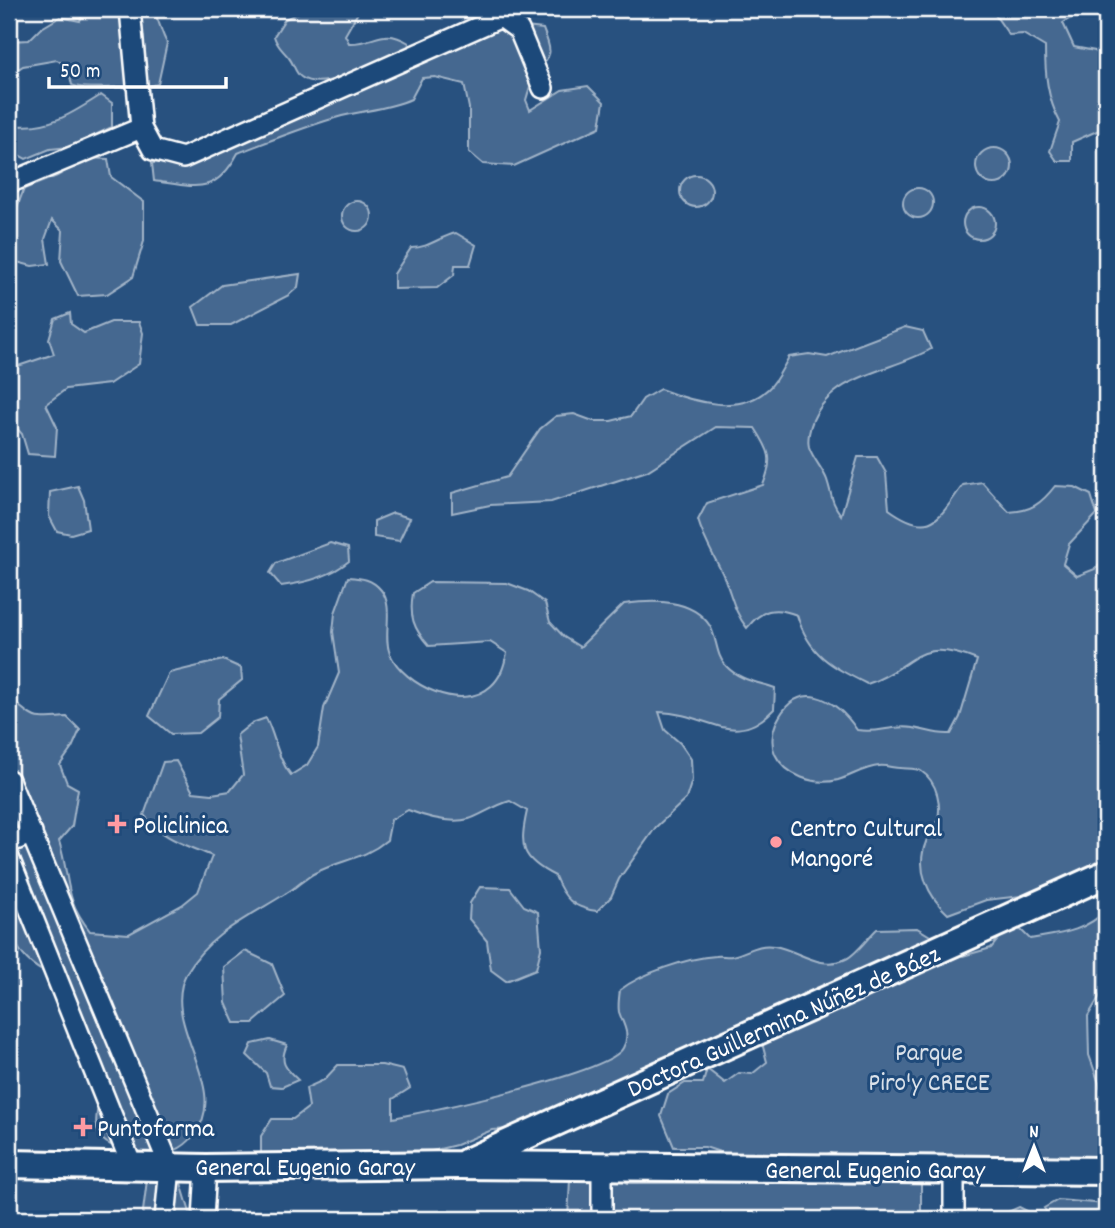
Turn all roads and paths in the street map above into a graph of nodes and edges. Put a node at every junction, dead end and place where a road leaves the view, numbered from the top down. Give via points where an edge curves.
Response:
1 (130, 9) edge
2 (543, 88) dead end
3 (141, 128) junction
4 (9, 183) edge
5 (9, 780) edge
6 (32, 833) junction
7 (9, 843) edge
8 (9, 858) edge
9 (1106, 874) edge
10 (9, 1164) edge
11 (132, 1166) junction
12 (460, 1166) junction
13 (170, 1167) junction
14 (602, 1167) junction
15 (206, 1168) junction
16 (954, 1169) junction
17 (1106, 1171) edge
18 (165, 1219) edge
19 (202, 1219) edge
20 (602, 1219) edge
21 (954, 1219) edge

1 - 3 street
2 - 3 street via 519,30 501,17 183,158 153,150
3 - 4 street
5 - 6 street
6 - 7 street
6 - 13 street
8 - 11 street
9 - 12 street, Doctora Guillermina Núñez de Báez
10 - 11 street, General Eugenio Garay
11 - 13 street, General Eugenio Garay
12 - 14 street, General Eugenio Garay
12 - 15 street, General Eugenio Garay
13 - 15 street, General Eugenio Garay
13 - 18 street
14 - 16 street, General Eugenio Garay
14 - 20 street
15 - 19 street
16 - 17 street, General Eugenio Garay
16 - 21 street

